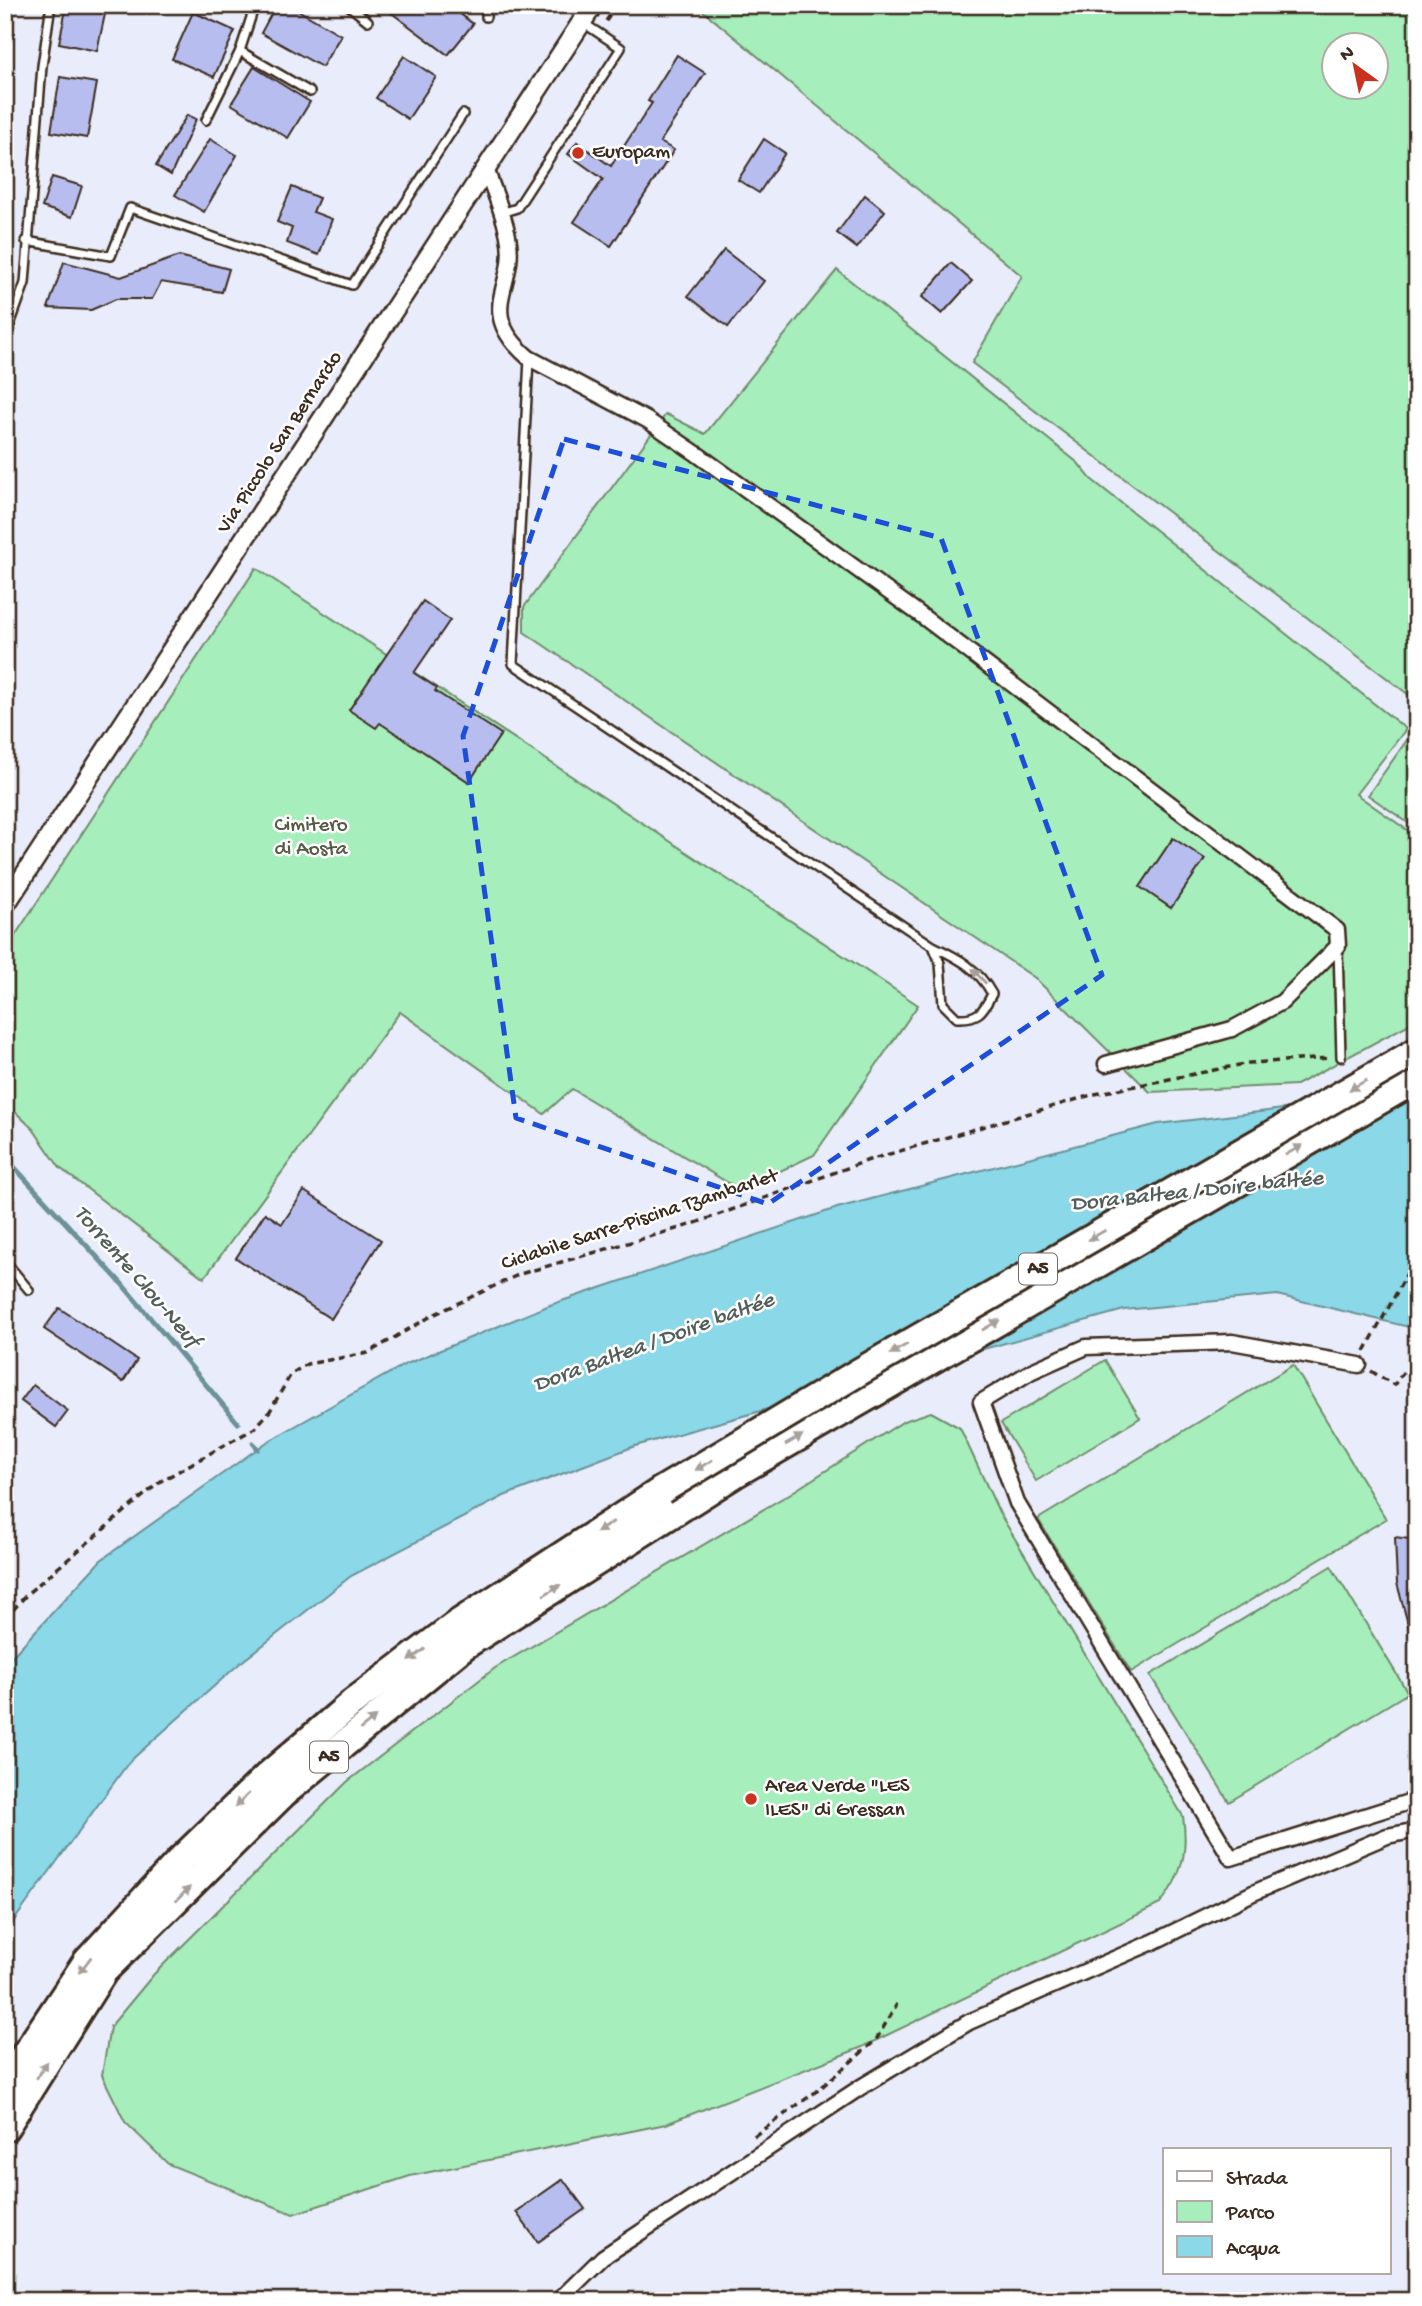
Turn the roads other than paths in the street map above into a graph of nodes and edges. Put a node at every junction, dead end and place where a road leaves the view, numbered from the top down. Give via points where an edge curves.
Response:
1 (51, 5) edge
2 (256, 5) edge
3 (348, 5) edge
4 (487, 5) edge
5 (593, 5) edge
6 (486, 17) dead end
7 (368, 21) dead end
8 (582, 22) junction
9 (240, 51) junction
10 (310, 92) dead end
11 (463, 114) dead end
12 (206, 120) dead end
13 (486, 168) junction
14 (500, 214) junction
15 (26, 241) junction
16 (5, 338) edge
17 (529, 358) junction
18 (5, 905) edge
19 (933, 946) junction
20 (1338, 946) junction
21 (1417, 1051) edge
22 (1341, 1057) road end
23 (1106, 1064) dead end
24 (1417, 1079) edge
25 (5, 1261) edge
26 (29, 1290) dead end
27 (1361, 1359) road end
28 (1417, 1804) edge
29 (1417, 1830) edge
30 (5, 2084) edge
31 (5, 2128) edge
32 (558, 2301) edge

1 - 15 lane
2 - 9 lane
3 - 7 lane
4 - 6 lane
5 - 8 street, Via Piccolo San Bernardo
8 - 13 street, Via Piccolo San Bernardo
8 - 14 lane via 621,48 517,208
9 - 10 lane
9 - 12 lane
11 - 15 lane via 352,285 130,208 111,256
13 - 14 street
13 - 18 street, Via Piccolo San Bernardo
14 - 17 street via 509,238 499,309 514,345
15 - 16 lane via 25,283
17 - 19 lane via 513,664
17 - 20 street via 647,420 907,605 1317,913 1337,930
19 -> 19 lane via 940,963 943,1004 957,1018 972,1019 983,1012 992,993 983,977 964,961
20 - 22 lane
20 - 23 street via 1282,1002 1232,1029
21 -> 30 highway, A5, bridge via 859,1372 662,1490 454,1626 352,1703 179,1861 87,1961
31 -> 24 highway, A5 via 104,1971 283,1794 464,1646 735,1474
25 - 26 lane
27 - 28 street via 1232,1342 1086,1347 1032,1371 981,1402 1017,1503 1231,1858 1412,1801
29 - 32 street via 1387,1836 1265,1888 970,2022 861,2087 603,2257

